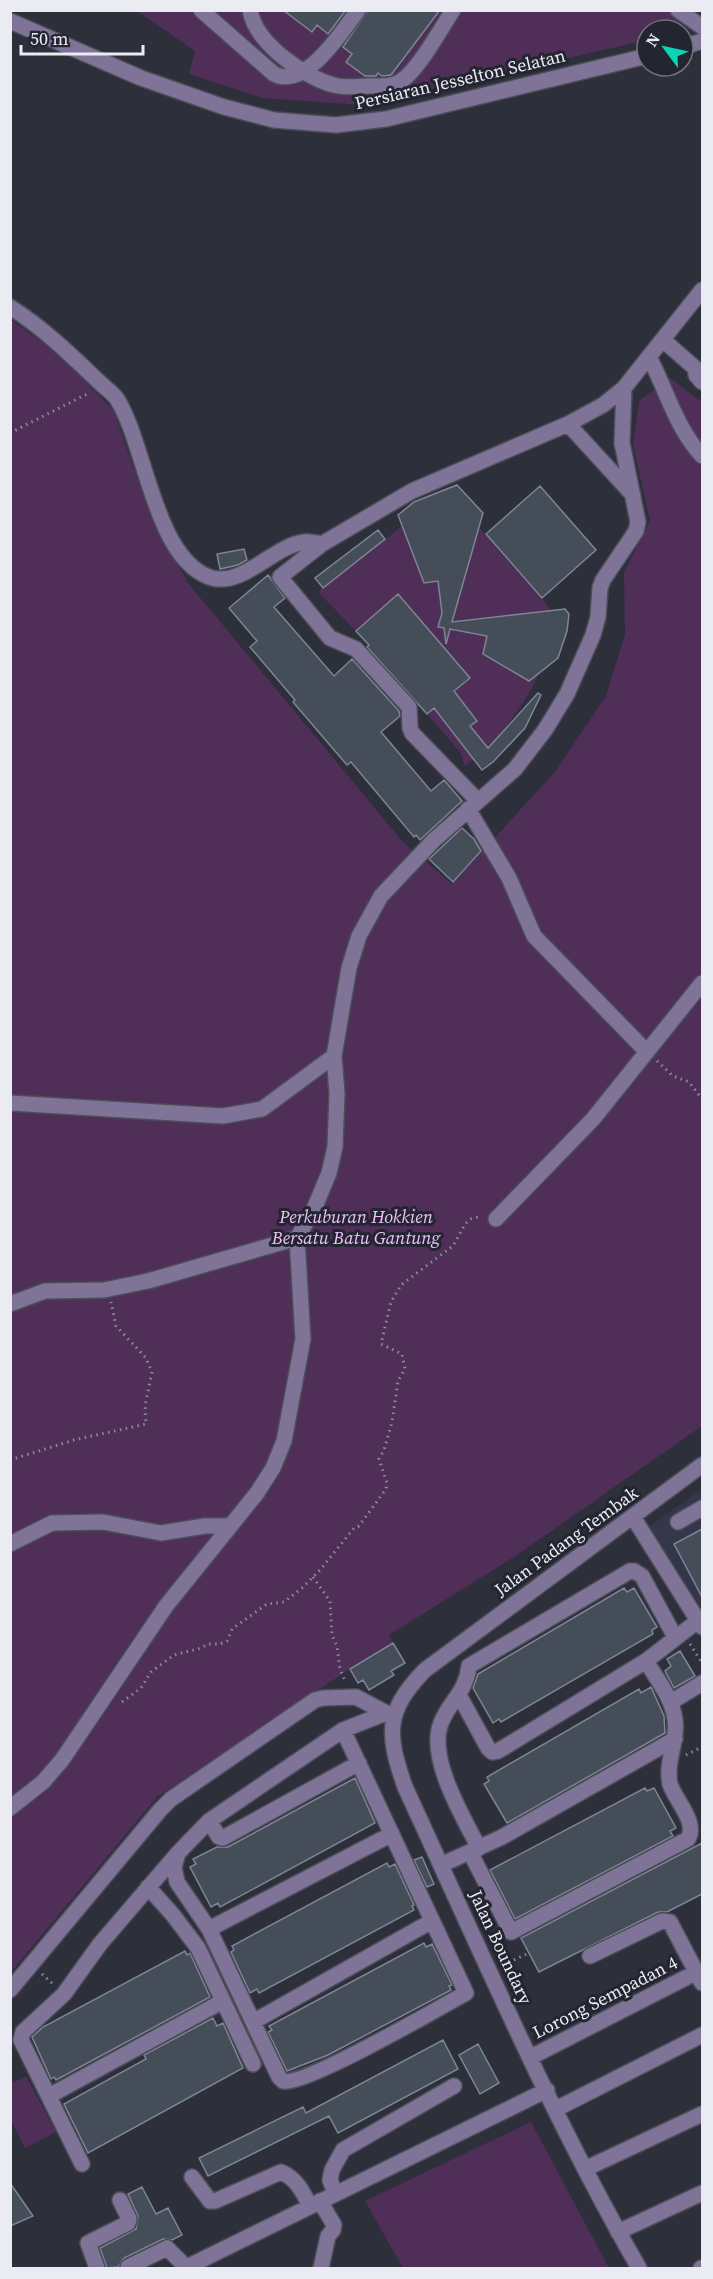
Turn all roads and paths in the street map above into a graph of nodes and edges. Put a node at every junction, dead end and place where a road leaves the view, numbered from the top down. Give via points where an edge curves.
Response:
1 (201, 10) edge
2 (250, 10) edge
3 (358, 10) edge
4 (453, 10) edge
5 (678, 10) edge
6 (10, 21) edge
7 (702, 41) edge
8 (635, 59) edge
9 (304, 72) junction
10 (702, 290) edge
11 (10, 307) edge
12 (663, 340) junction
13 (649, 357) junction
14 (699, 363) edge
15 (702, 382) edge
16 (102, 385) junction
17 (624, 388) junction
18 (568, 424) junction
19 (10, 434) edge
20 (702, 456) edge
21 (633, 495) junction
22 (322, 544) junction
23 (264, 560) junction
24 (280, 577) junction
25 (473, 805) junction
26 (702, 982) edge
27 (647, 1052) junction
28 (334, 1056) junction
29 (702, 1099) edge
30 (10, 1103) edge
31 (496, 1219) joint
32 (297, 1238) junction
33 (105, 1290) junction
34 (10, 1304) edge
35 (10, 1460) edge
36 (702, 1465) edge
37 (702, 1508) edge
38 (633, 1518) junction
39 (678, 1522) dead end
40 (230, 1526) junction
41 (10, 1544) edge
42 (313, 1577) junction
43 (700, 1624) edge
44 (675, 1637) junction
45 (455, 1647) junction
46 (646, 1661) junction
47 (469, 1666) junction
48 (702, 1683) edge
49 (459, 1695) junction
50 (351, 1697) junction
51 (671, 1702) junction
52 (117, 1707) dead end
53 (390, 1715) junction
54 (343, 1730) junction
55 (675, 1739) junction
56 (702, 1747) edge
57 (687, 1755) dead end
58 (359, 1763) junction
59 (10, 1808) edge
60 (208, 1821) junction
61 (392, 1834) junction
62 (474, 1850) junction
63 (178, 1853) junction
64 (441, 1864) junction
65 (148, 1887) junction
66 (432, 1921) junction
67 (209, 1929) junction
68 (529, 1953) dead end
69 (590, 1956) dead end
70 (32, 1965) junction
71 (490, 1972) junction
72 (700, 1977) edge
73 (10, 1990) edge
74 (64, 1994) junction
75 (223, 2001) junction
76 (253, 2022) junction
77 (702, 2035) edge
78 (531, 2057) junction
79 (253, 2064) dead end
80 (454, 2086) dead end
81 (547, 2091) junction
82 (49, 2096) junction
83 (556, 2109) junction
84 (702, 2114) edge
85 (82, 2164) dead end
86 (585, 2169) junction
87 (192, 2177) dead end
88 (335, 2193) junction
89 (702, 2193) edge
90 (120, 2200) dead end
91 (315, 2204) junction
92 (618, 2232) junction
93 (97, 2268) edge
94 (127, 2268) edge
95 (186, 2268) edge
96 (321, 2268) edge
97 (639, 2268) edge

1 - 9 street via 274,74 285,78
2 - 9 street via 269,45
3 - 9 street
4 - 9 street via 412,71 393,86 337,86
5 - 7 street
6 - 8 street, Persiaran Jesselton Selatan via 141,78 224,107 274,120 336,125 397,117
10 - 12 street
11 - 16 street
12 - 13 street
12 - 14 street
13 - 17 street
13 - 20 street via 676,419
14 - 15 street via 696,375
16 - 19 path
16 - 23 street via 116,397 125,414 158,514 183,558 196,570 220,580
17 - 18 street
17 - 21 street via 622,443
18 - 21 street
18 - 22 street via 412,491
21 - 25 street via 636,531 603,579 593,635 567,694 515,769
22 - 23 street via 305,541
22 - 24 street
23 - 24 street
24 - 25 street via 330,638 356,649 409,707 412,733
25 - 27 street via 534,936
25 - 28 street via 381,896 359,936 349,968
26 - 27 street
27 - 29 path via 673,1076 689,1082
27 - 31 street via 593,1119
28 - 30 street via 262,1108 223,1116
28 - 32 street via 335,1147 314,1209
31 - 42 path via 481,1216 465,1224 453,1246 401,1285 391,1302 381,1344 402,1354 405,1370 398,1381 392,1422 379,1459 386,1489 360,1526 354,1528
32 - 33 street
32 - 40 street via 303,1339 284,1441 273,1468
33 - 34 street via 45,1291
33 - 35 path via 116,1326 146,1358 152,1372 145,1406 146,1424
36 - 38 street, Jalan Padang Tembak
37 - 39 street
38 - 43 street
38 - 45 street, Jalan Padang Tembak
40 - 41 street via 161,1533 103,1522 52,1523
40 - 59 street via 166,1606 62,1760 43,1782
42 - 50 path via 330,1601 332,1635
42 - 52 path via 284,1602 267,1604 232,1629 227,1641 174,1655
43 - 44 street
44 - 46 street
44 - 47 street via 642,1576 630,1571
45 - 47 street
45 - 53 street, Jalan Boundary via 416,1680
46 - 49 street via 495,1751 488,1748
46 - 51 street
47 - 49 street
48 - 51 street
49 - 62 street via 441,1723 438,1750
50 - 53 street
50 - 70 street via 323,1698 304,1705 171,1799
51 - 55 street
53 - 54 street
53 - 64 street, Jalan Boundary via 394,1757
54 - 58 street
54 - 60 street
55 - 62 street
55 - 62 street via 670,1780 691,1827 684,1842 511,1932
56 - 57 path
58 - 60 street via 223,1838
58 - 61 street
60 - 63 street
61 - 66 street
61 - 67 street
62 - 64 street
63 - 65 street
63 - 67 street via 174,1867 177,1882
64 - 71 street, Jalan Boundary
65 - 74 street
65 - 75 street via 198,1948
66 - 76 street
66 - 76 street via 466,1993 340,2060 286,2083 279,2077
67 - 76 street
68 - 71 path
69 - 72 street via 667,1921
70 - 73 street
70 - 74 path
71 - 78 street, Jalan Boundary
72 - 78 street, Lorong Sempadan 4
74 - 82 street via 20,2037
75 - 79 street
75 - 82 street
77 - 83 street
78 - 81 street, Jalan Boundary
80 - 88 street via 343,2150 330,2180
81 - 83 street, Jalan Boundary
81 - 88 street
82 - 85 street
83 - 86 street, Jalan Boundary
84 - 86 street
86 - 92 street, Jalan Boundary
87 - 91 street via 210,2201 215,2201 281,2172 290,2175
88 - 91 street
89 - 92 street
90 - 93 street via 128,2223 88,2243
91 - 95 street
91 - 96 street via 334,2225
92 - 97 street, Jalan Boundary
94 - 95 street via 167,2248

